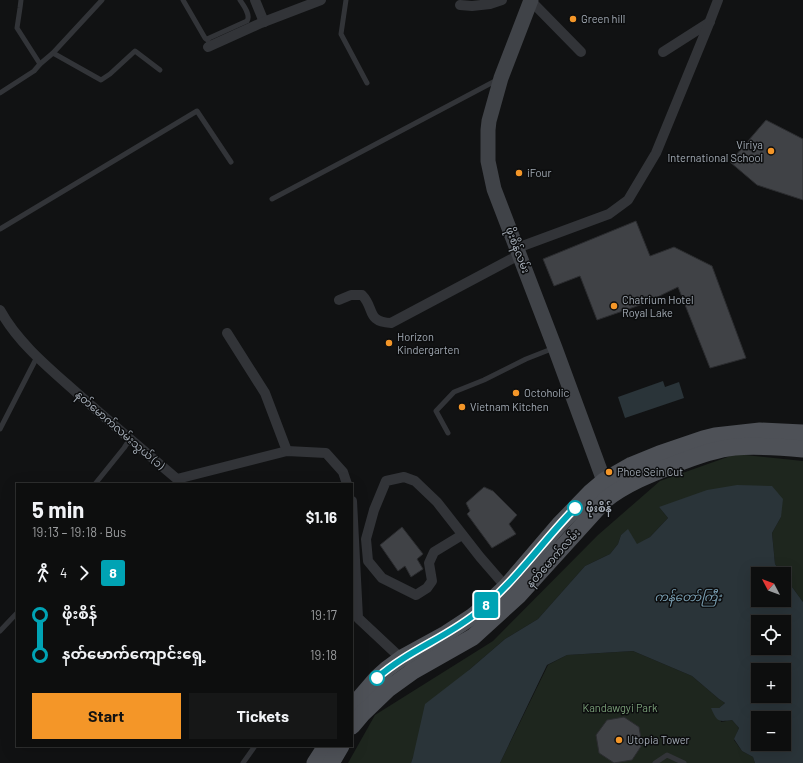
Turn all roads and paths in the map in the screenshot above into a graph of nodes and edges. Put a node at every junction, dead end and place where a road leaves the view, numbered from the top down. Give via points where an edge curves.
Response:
1 (22, 0) edge
2 (102, 0) edge
3 (183, 0) edge
4 (240, 0) edge
5 (254, 0) edge
6 (321, 0) edge
7 (346, 0) edge
8 (502, 0) edge
9 (531, 0) edge
10 (718, 0) edge
11 (460, 5) dead end
12 (264, 22) junction
13 (710, 22) junction
14 (209, 44) junction
15 (581, 52) dead end
16 (663, 52) dead end
17 (53, 53) junction
18 (40, 64) junction
19 (160, 70) dead end
20 (502, 78) junction
21 (367, 83) dead end
22 (0, 93) edge
23 (231, 162) dead end
24 (272, 199) dead end
25 (0, 229) edge
26 (518, 251) junction
27 (339, 300) dead end
28 (0, 310) edge
29 (227, 333) dead end
30 (555, 348) junction
31 (37, 357) junction
32 (0, 430) edge
33 (448, 433) dead end
34 (803, 433) edge
35 (130, 439) junction
36 (694, 449) junction
37 (803, 449) edge
38 (287, 451) junction
39 (178, 482) edge
40 (96, 483) edge
41 (347, 483) edge
42 (608, 488) junction
43 (462, 535) junction
44 (353, 541) edge
45 (512, 591) junction
46 (16, 613) edge
47 (355, 621) edge
48 (0, 631) edge
49 (407, 664) junction
50 (353, 706) edge
51 (353, 725) edge
52 (254, 747) edge
53 (325, 747) edge
54 (340, 747) edge
55 (243, 763) edge
56 (315, 763) edge
57 (331, 763) edge
58 (655, 763) edge
59 (684, 763) edge

1 - 18 lane via 18,28
2 - 17 lane
3 - 14 lane
4 - 14 lane via 249,19
5 - 12 street
6 - 12 street
7 - 21 lane via 341,34
8 - 11 street via 490,4
9 - 15 street
9 - 20 main road, ဖိုးစိန်လမ်း
10 - 13 street
12 - 14 street
13 - 16 street
13 - 26 street via 656,152 628,200 609,214
17 - 18 lane
17 - 19 lane via 101,80 136,51
18 - 22 lane
20 - 24 lane
20 - 26 main road, ဖိုးစိန်လမ်း via 489,121 488,161 494,189
23 - 25 lane via 197,111
26 - 27 street via 391,323 382,323 374,317 366,298 362,295 352,295
26 - 30 main road, ဖိုးစိန်လမ်း
28 - 31 street, နတ်မောက်လမ်းသွယ် (၁) via 7,323
29 - 38 street via 265,393
30 - 33 lane via 454,392 436,411
30 - 42 main road, ဖိုးစိန်လမ်း
31 - 32 lane
31 - 35 street, နတ်မောက်လမ်းသွယ် (၁)
34 - 36 main road, နတ်မောက်လမ်း via 760,431 715,436
35 - 39 street, နတ်မောက်လမ်းသွယ် (၁)
35 - 40 lane
36 - 37 main road, နတ်မောက်လမ်း via 755,446
36 - 42 main road, နတ်မောက်လမ်း via 659,454 632,465
38 - 39 street, နတ်မောက်လမ်းသွယ် (၁)
38 - 41 street, နတ်မောက်လမ်းသွယ် (၁) via 326,452 343,472
42 - 45 main road, နတ်မောက်လမ်း via 591,492 559,525
43 - 43 street via 434,552 429,563 432,581 416,595 382,578 368,561 366,539 386,481 404,477 415,481 437,502
43 - 45 street
44 - 47 street
45 - 49 main road, နတ်မောက်လမ်း via 444,635
46 - 48 lane
47 - 49 street
49 - 50 main road, နတ်မောက်လမ်း via 387,669
49 - 51 main road, နတ်မောက်လမ်း via 388,689
52 - 55 lane
53 - 56 main road
54 - 57 main road
58 - 59 lane via 667,755

